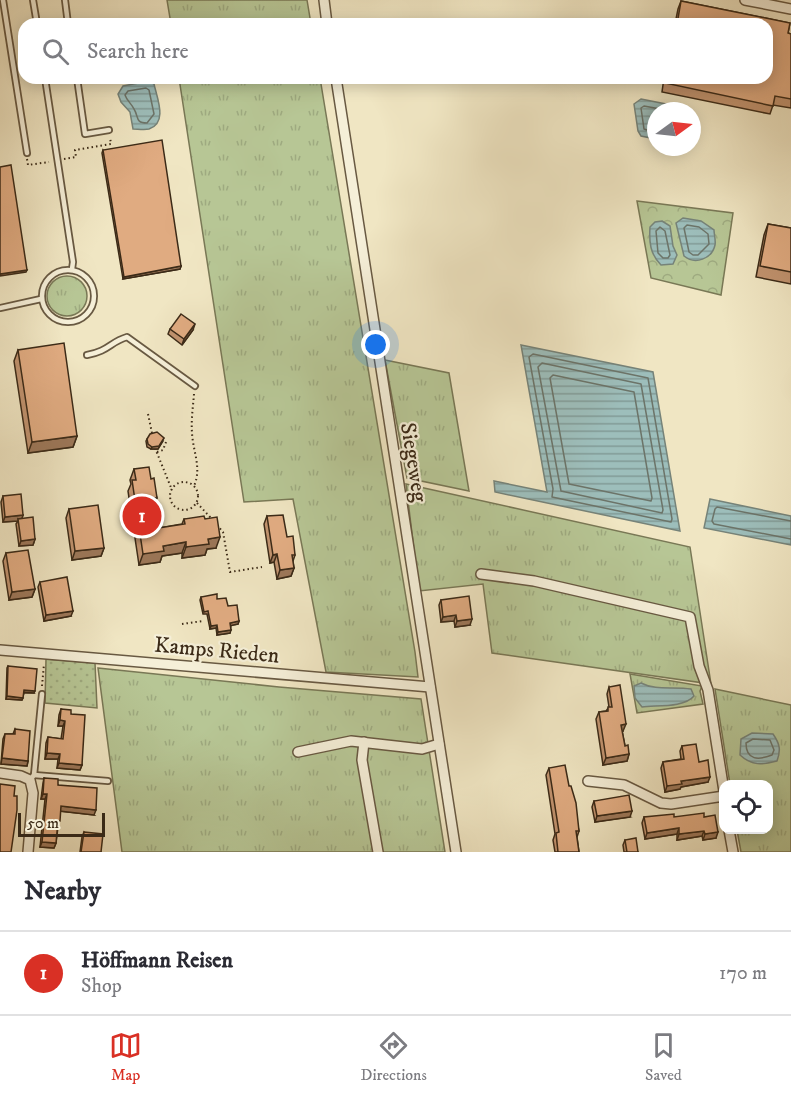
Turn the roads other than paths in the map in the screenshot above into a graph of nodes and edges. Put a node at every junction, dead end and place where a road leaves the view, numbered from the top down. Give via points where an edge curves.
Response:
1 (3, 0) edge
2 (33, 0) edge
3 (65, 0) edge
4 (324, 0) edge
5 (745, 0) edge
6 (791, 9) edge
7 (36, 18) edge
8 (67, 18) edge
9 (326, 18) edge
10 (46, 84) edge
11 (78, 84) edge
12 (337, 84) edge
13 (109, 130) road end
14 (27, 153) road end
15 (72, 269) junction
16 (41, 299) junction
17 (0, 308) edge
18 (87, 355) dead end
19 (195, 386) road end
20 (481, 574) dead end
21 (0, 650) edge
22 (430, 687) junction
23 (42, 694) road end
24 (364, 742) junction
25 (439, 744) junction
26 (298, 752) dead end
27 (0, 773) edge
28 (32, 777) junction
29 (721, 780) edge
30 (108, 781) dead end
31 (588, 781) dead end
32 (719, 797) edge
33 (730, 834) edge
34 (28, 852) edge
35 (378, 852) edge
36 (456, 852) edge
37 (733, 852) edge

1 - 14 lane
2 - 7 lane
3 - 8 lane
4 - 9 street
5 - 6 street
10 - 15 lane
11 - 13 lane via 85,134
12 - 22 street, Siegeweg
15 - 16 lane via 48,277
15 - 16 lane via 92,284 90,310 80,320 56,320
16 - 17 lane
18 - 19 lane via 100,353 127,337
20 - 29 street via 534,581 690,617 708,690
21 - 22 street, Kamps Rieden
22 - 25 street, Siegeweg
23 - 28 lane
24 - 25 street via 422,748
24 - 26 street
24 - 35 street via 362,760
25 - 36 street, Siegeweg
27 - 28 street
28 - 30 lane
28 - 34 street
31 - 32 street via 624,785 661,803
33 - 37 street

